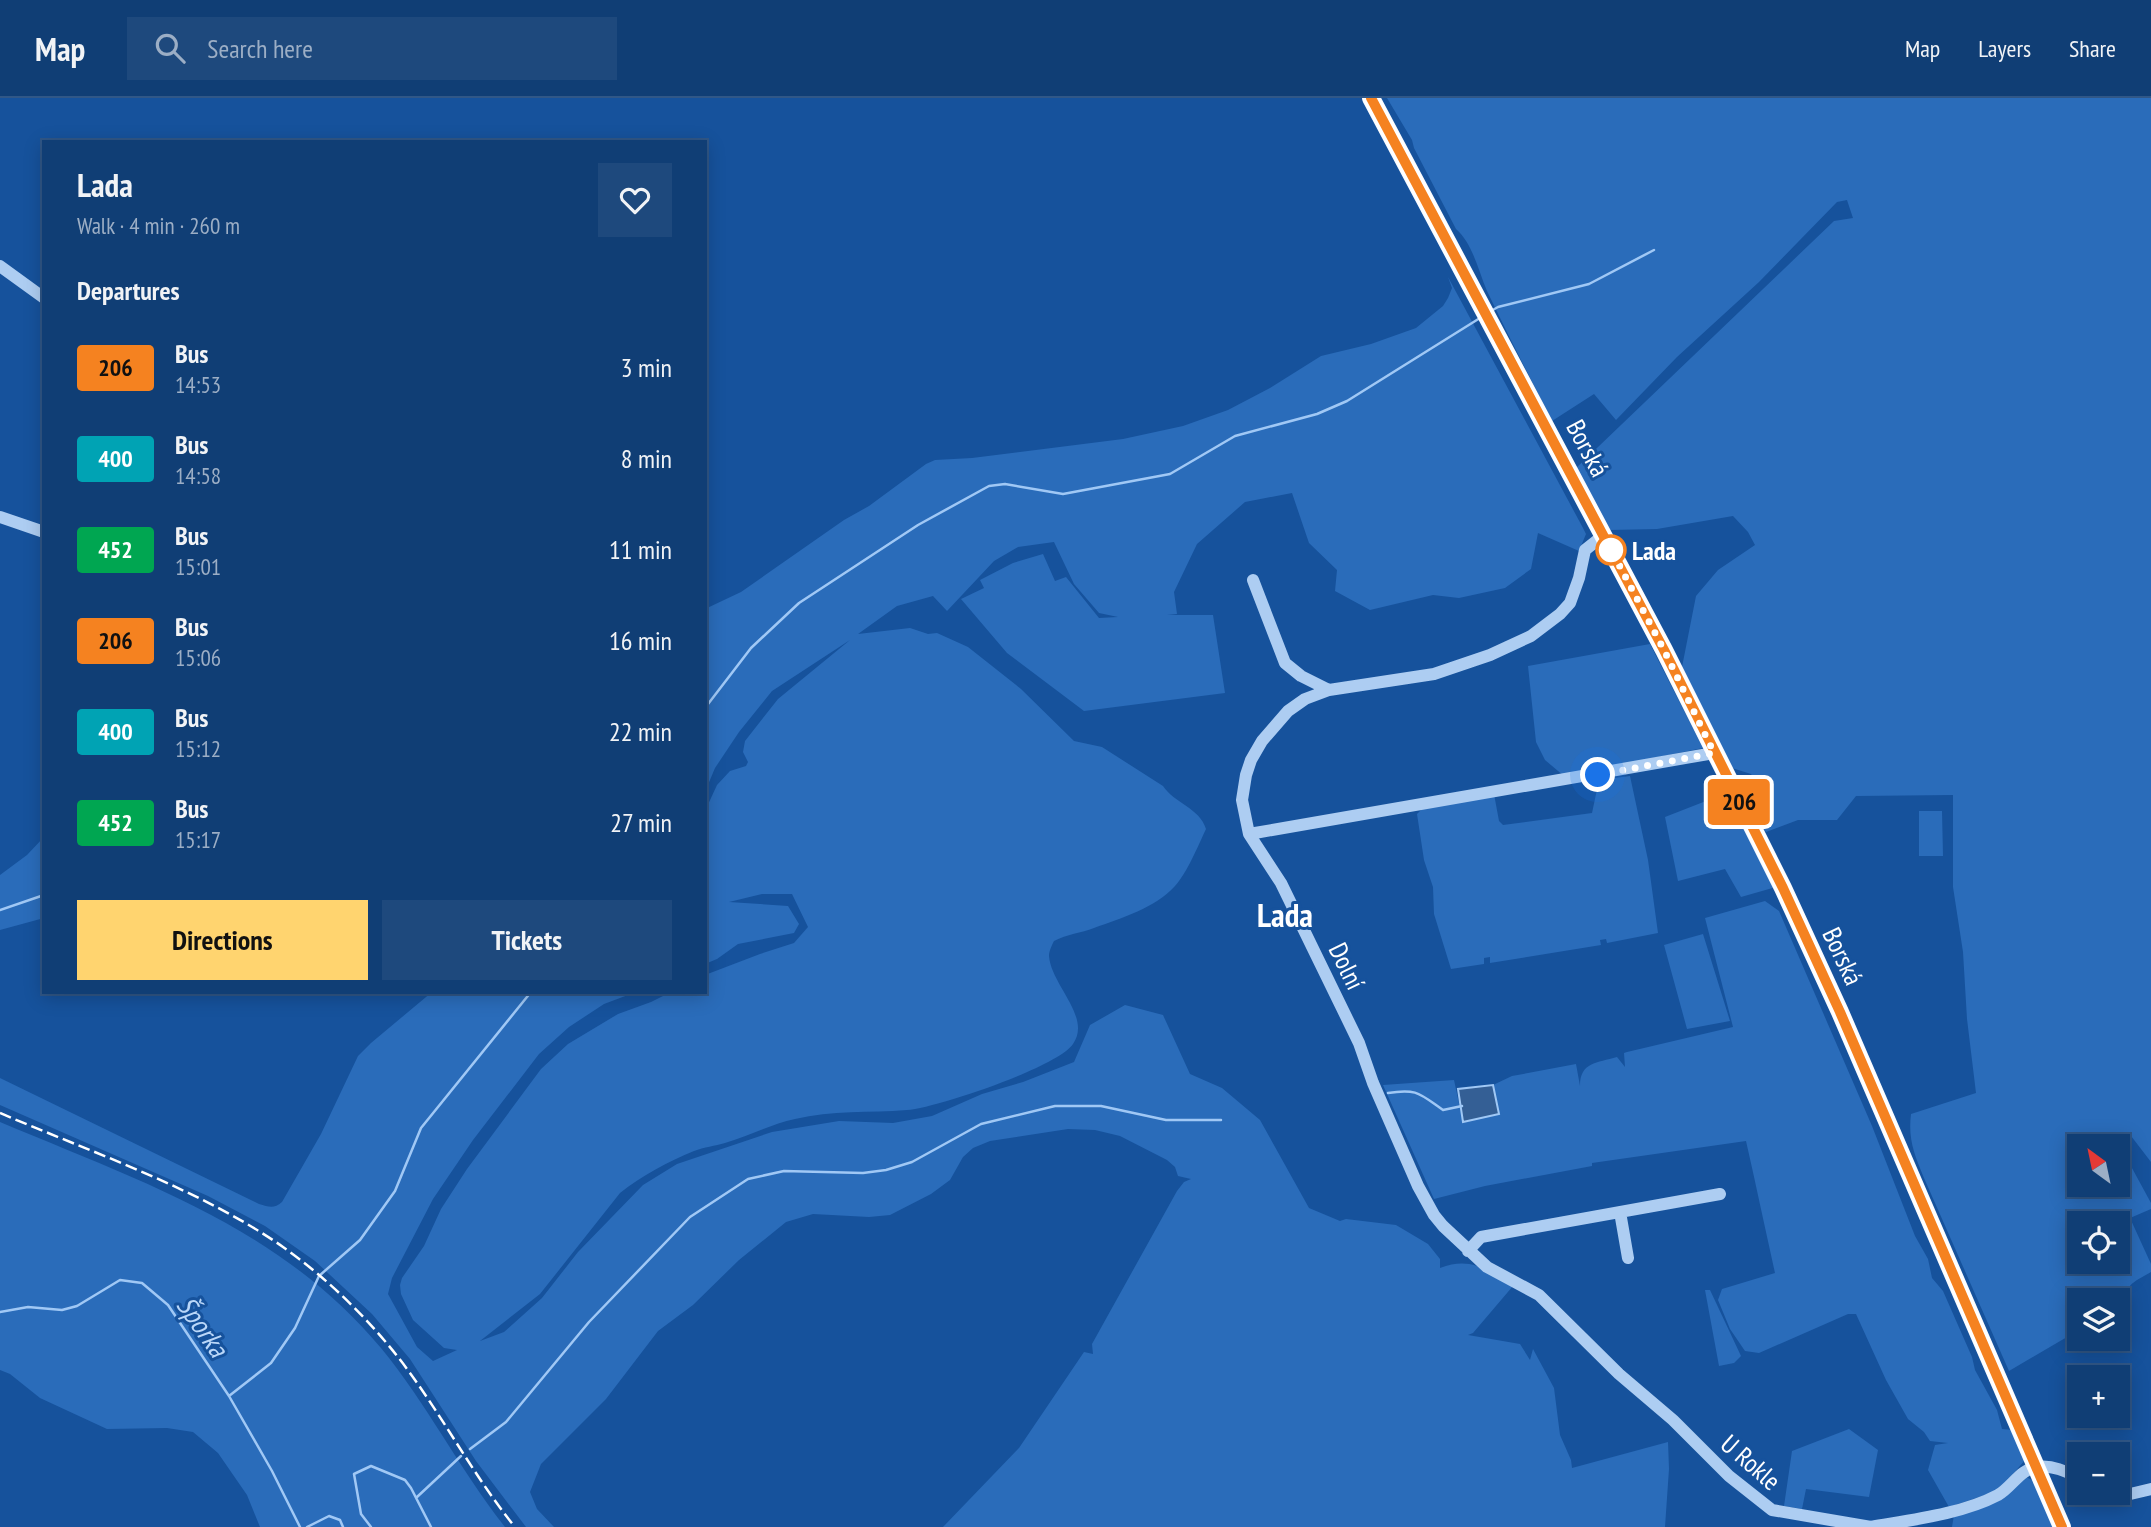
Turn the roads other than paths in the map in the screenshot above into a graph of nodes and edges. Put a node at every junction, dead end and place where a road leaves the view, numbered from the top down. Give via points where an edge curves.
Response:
1 (1371, 98) edge
2 (0, 266) edge
3 (42, 297) edge
4 (0, 517) edge
5 (42, 531) edge
6 (1604, 535) junction
7 (1253, 580) dead end
8 (1329, 690) junction
9 (1714, 753) junction
10 (1249, 834) junction
11 (1720, 1194) dead end
12 (1620, 1212) junction
13 (1468, 1251) junction
14 (1628, 1258) dead end
15 (1660, 1408) joint
16 (2036, 1467) junction
17 (2067, 1472) edge
18 (2151, 1489) edge
19 (2130, 1494) edge
20 (1871, 1527) edge
21 (2062, 1527) edge

1 - 6 main road, Borská
2 - 3 street
4 - 5 street
6 - 8 street, Dolní via 1586,550 1570,603 1531,636 1490,656 1434,674
6 - 9 main road, Borská
7 - 8 street via 1285,663
8 - 10 street, Dolní via 1288,711 1251,760 1242,800
9 - 10 street
9 - 16 main road, Borská via 1840,1012
10 - 13 street, Dolní via 1281,883 1334,989 1426,1202
11 - 12 street
12 - 13 street via 1481,1237
12 - 14 street
13 - 15 street, Dolní via 1487,1267 1539,1295
15 - 20 street, U Rokle via 1729,1476 1772,1510
16 - 17 street
16 - 20 street, U Rokle via 1999,1494 1952,1512
16 - 21 main road, Borská
18 - 19 street

